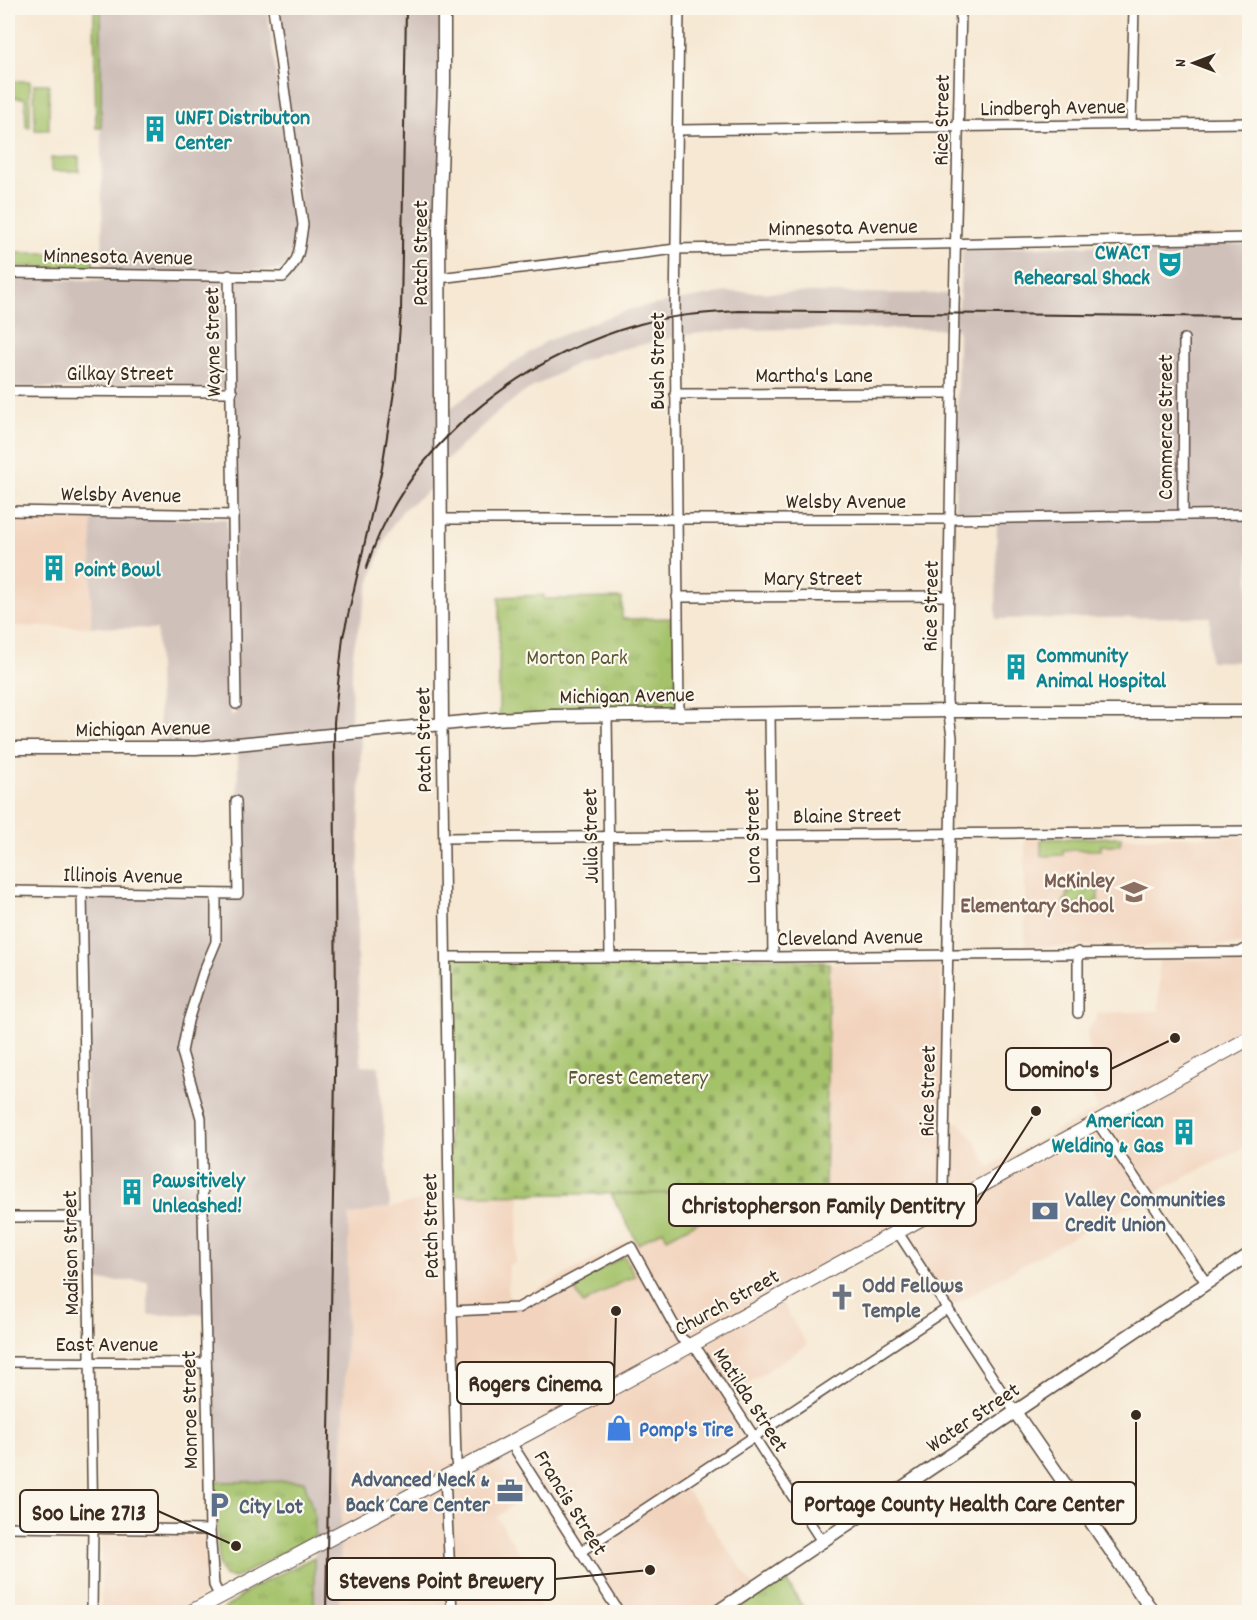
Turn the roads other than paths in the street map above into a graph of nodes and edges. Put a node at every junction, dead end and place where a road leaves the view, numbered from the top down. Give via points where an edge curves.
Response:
1 (273, 8) edge
2 (444, 8) edge
3 (679, 8) edge
4 (702, 8) edge
5 (961, 8) edge
6 (1134, 8) edge
7 (1250, 123) edge
8 (1131, 125) junction
9 (959, 127) junction
10 (678, 130) junction
11 (1250, 238) edge
12 (957, 243) junction
13 (676, 249) junction
14 (8, 273) edge
15 (229, 275) junction
16 (439, 278) junction
17 (1184, 339) dead end
18 (8, 391) edge
19 (232, 392) junction
20 (952, 393) junction
21 (675, 394) junction
22 (8, 511) edge
23 (1183, 514) junction
24 (1250, 514) edge
25 (234, 515) junction
26 (442, 519) junction
27 (950, 519) junction
28 (677, 520) junction
29 (949, 596) junction
30 (677, 597) junction
31 (236, 704) dead end
32 (950, 711) junction
33 (1250, 711) edge
34 (607, 714) junction
35 (679, 714) junction
36 (770, 714) junction
37 (442, 724) junction
38 (8, 748) edge
39 (236, 801) dead end
40 (1250, 831) edge
41 (950, 832) junction
42 (771, 834) junction
43 (609, 836) junction
44 (444, 838) junction
45 (8, 891) edge
46 (82, 893) junction
47 (216, 894) junction
48 (1250, 942) edge
49 (1078, 952) junction
50 (948, 954) junction
51 (447, 957) junction
52 (610, 957) junction
53 (772, 957) junction
54 (1078, 1013) dead end
55 (1250, 1038) edge
56 (1097, 1122) junction
57 (948, 1203) junction
58 (8, 1217) edge
59 (88, 1217) junction
60 (897, 1231) junction
61 (1250, 1254) edge
62 (1207, 1284) junction
63 (948, 1308) junction
64 (453, 1311) junction
65 (690, 1345) junction
66 (8, 1362) edge
67 (90, 1363) junction
68 (206, 1363) junction
69 (1015, 1412) junction
70 (755, 1437) junction
71 (511, 1443) junction
72 (458, 1471) junction
73 (445, 1477) junction
74 (8, 1527) edge
75 (93, 1529) junction
76 (210, 1530) junction
77 (823, 1543) junction
78 (580, 1552) junction
79 (220, 1597) junction
80 (92, 1612) edge
81 (191, 1612) edge
82 (198, 1612) edge
83 (452, 1612) edge
84 (619, 1612) edge
85 (717, 1612) edge
86 (1153, 1612) edge

1 - 15 street, Wayne Street via 303,225 298,260 283,278
2 - 16 street, Patch Street
3 - 4 street
3 - 10 street, Bush Street
5 - 9 street, Rice Street
6 - 8 street
7 - 8 street, Lindbergh Avenue
8 - 9 street, Lindbergh Avenue
9 - 10 street, Lindbergh Avenue
9 - 12 street, Rice Street
10 - 13 street, Bush Street
11 - 12 street, Minnesota Avenue
12 - 13 street, Minnesota Avenue
12 - 20 street, Rice Street
13 - 16 street, Minnesota Avenue
13 - 21 street, Bush Street
14 - 15 street, Minnesota Avenue
15 - 19 street, Wayne Street
16 - 26 street, Patch Street
17 - 23 street, Commerce Street
18 - 19 street, Gilkay Street
19 - 25 street, Wayne Street
20 - 21 street, Martha's Lane
20 - 27 street, Rice Street
21 - 28 street, Bush Street
22 - 25 street, Welsby Avenue
23 - 24 street, Welsby Avenue
23 - 27 street, Welsby Avenue
25 - 31 street, Wayne Street
26 - 28 street, Welsby Avenue
26 - 37 street, Patch Street
27 - 28 street, Welsby Avenue
27 - 29 street, Rice Street
28 - 30 street, Bush Street
29 - 30 street, Mary Street
29 - 32 street, Rice Street
30 - 35 street, Bush Street
32 - 33 street, Michigan Avenue
32 - 36 street, Michigan Avenue
32 - 41 street, Rice Street
34 - 35 street, Michigan Avenue
34 - 37 street, Michigan Avenue
34 - 43 street, Julia Street
35 - 36 street, Michigan Avenue
36 - 42 street, Lora Street
37 - 38 street, Michigan Avenue via 196,748
37 - 44 street, Patch Street
39 - 47 street, Illinois Avenue via 238,894
40 - 41 street, Blaine Street
41 - 42 street, Blaine Street
41 - 50 street, Rice Street
42 - 43 street, Blaine Street
42 - 53 street, Lora Street
43 - 44 street, Blaine Street
43 - 52 street, Julia Street
44 - 51 street, Patch Street
45 - 46 street, Illinois Avenue
46 - 47 street, Illinois Avenue
46 - 59 street, Madison Street
47 - 68 street, Monroe Street via 216,942 188,1021 183,1052 201,1118
48 - 49 street, Cleveland Avenue via 1240,952
49 - 50 street, Cleveland Avenue
49 - 54 street
50 - 53 street, Cleveland Avenue
50 - 57 street, Rice Street via 943,1194
51 - 52 street, Cleveland Avenue
51 - 64 street, Patch Street
52 - 53 street, Cleveland Avenue
55 - 56 main road, Church Street
56 - 57 main road, Church Street
56 - 62 street
57 - 60 main road, Church Street
58 - 59 street
59 - 67 street, Madison Street
60 - 63 street
60 - 65 main road, Church Street
61 - 62 street, Water Street
62 - 69 street, Water Street
63 - 69 street
63 - 70 street
64 - 65 street, Matilda Street via 518,1308 631,1247 681,1338
64 - 72 street, Patch Street
65 - 70 street, Matilda Street via 699,1352
65 - 71 main road, Church Street
66 - 67 street, East Avenue
67 - 68 street, East Avenue
67 - 75 street, Madison Street
68 - 76 street, Monroe Street
69 - 77 street, Water Street
69 - 86 street
70 - 77 street, Matilda Street
70 - 78 street
71 - 72 main road, Church Street
71 - 78 street, Francis Street
72 - 73 main road, Church Street
73 - 79 main road, Church Street
73 - 83 street
74 - 75 street
75 - 76 street
75 - 80 street, Madison Street
76 - 79 street, Monroe Street via 214,1585
77 - 85 street, Water Street
78 - 84 street, Francis Street
79 - 81 main road, Church Street
79 - 82 main road, Church Street

